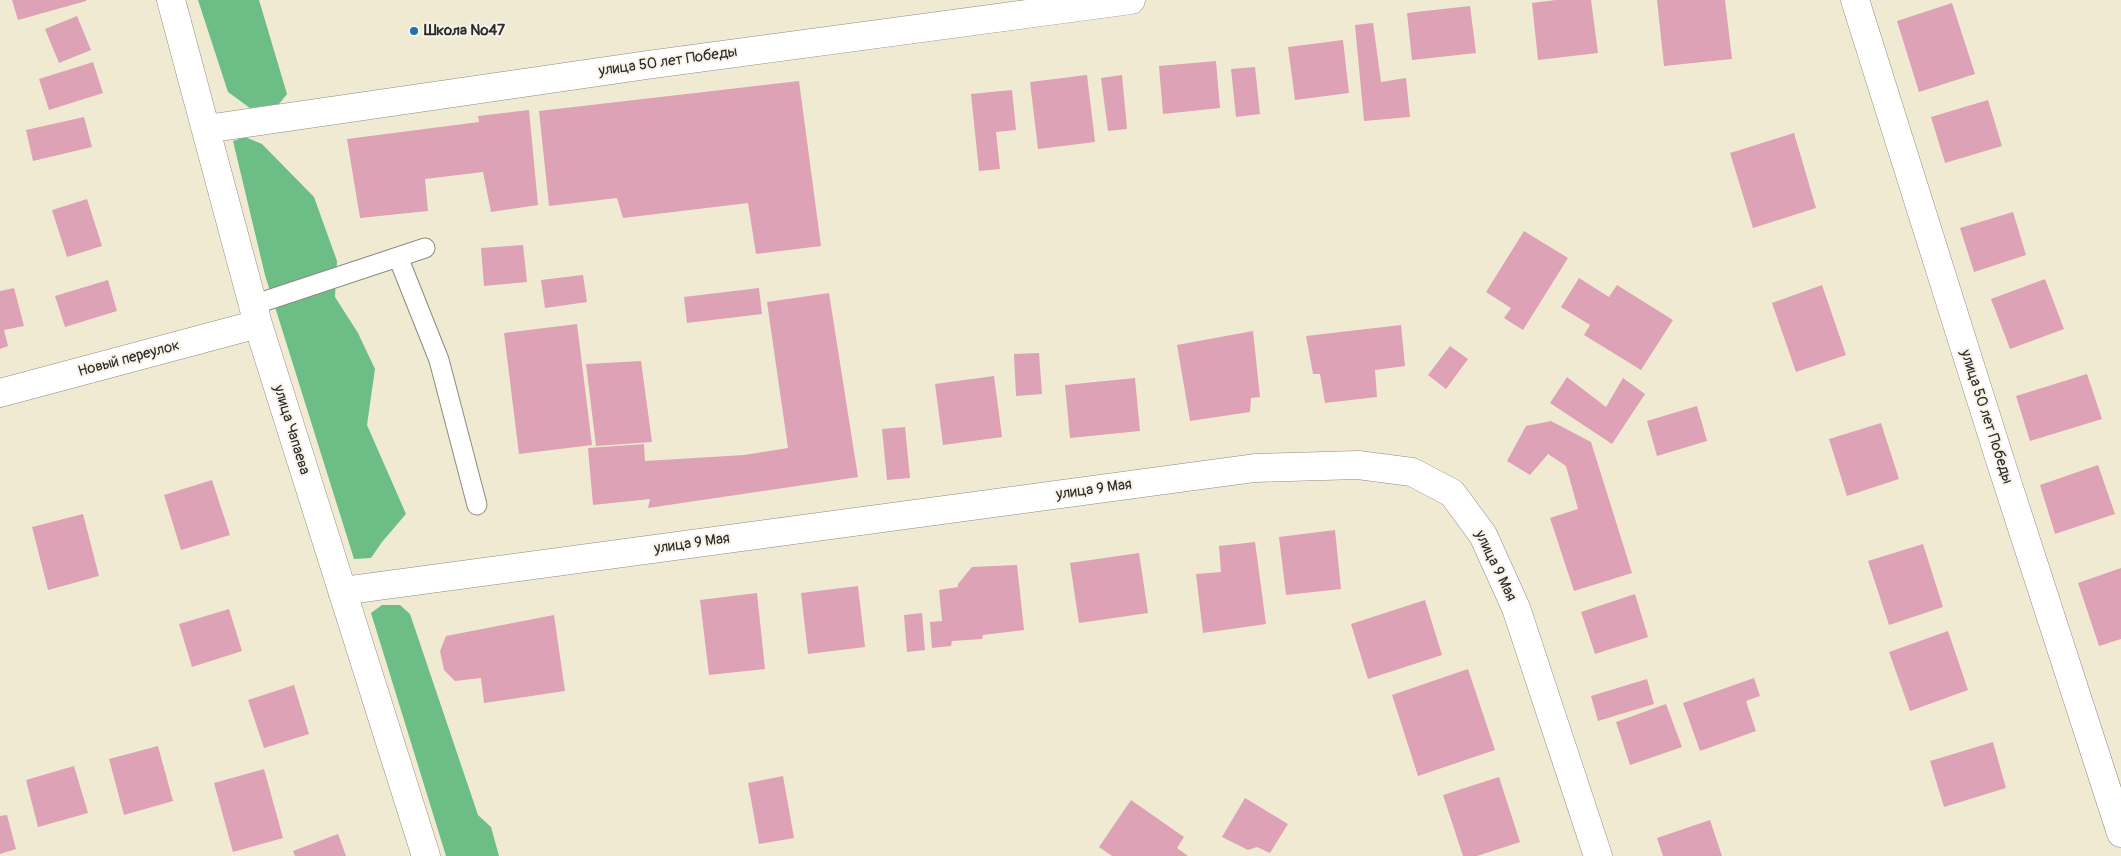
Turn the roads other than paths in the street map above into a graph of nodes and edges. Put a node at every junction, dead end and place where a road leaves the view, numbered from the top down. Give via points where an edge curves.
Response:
1 (171, 0) edge
2 (1131, 0) edge
3 (1855, 0) edge
4 (206, 129) junction
5 (426, 248) dead end
6 (398, 257) junction
7 (256, 315) junction
8 (0, 393) edge
9 (477, 505) dead end
10 (342, 592) junction
11 (2121, 833) edge
12 (426, 856) edge
13 (1598, 856) edge

1 - 4 street, улица Чапаева
2 - 4 street, улица 50 лет Победы
3 - 11 street, улица 50 лет Победы
4 - 7 street, улица Чапаева
5 - 6 lane
6 - 7 lane
6 - 9 lane via 439,360
7 - 8 street, Новый переулок
7 - 10 street, улица Чапаева
10 - 12 street, улица Чапаева
10 - 13 street, улица 9 Мая via 1255,468 1358,465 1412,472 1452,494 1482,535 1516,608

